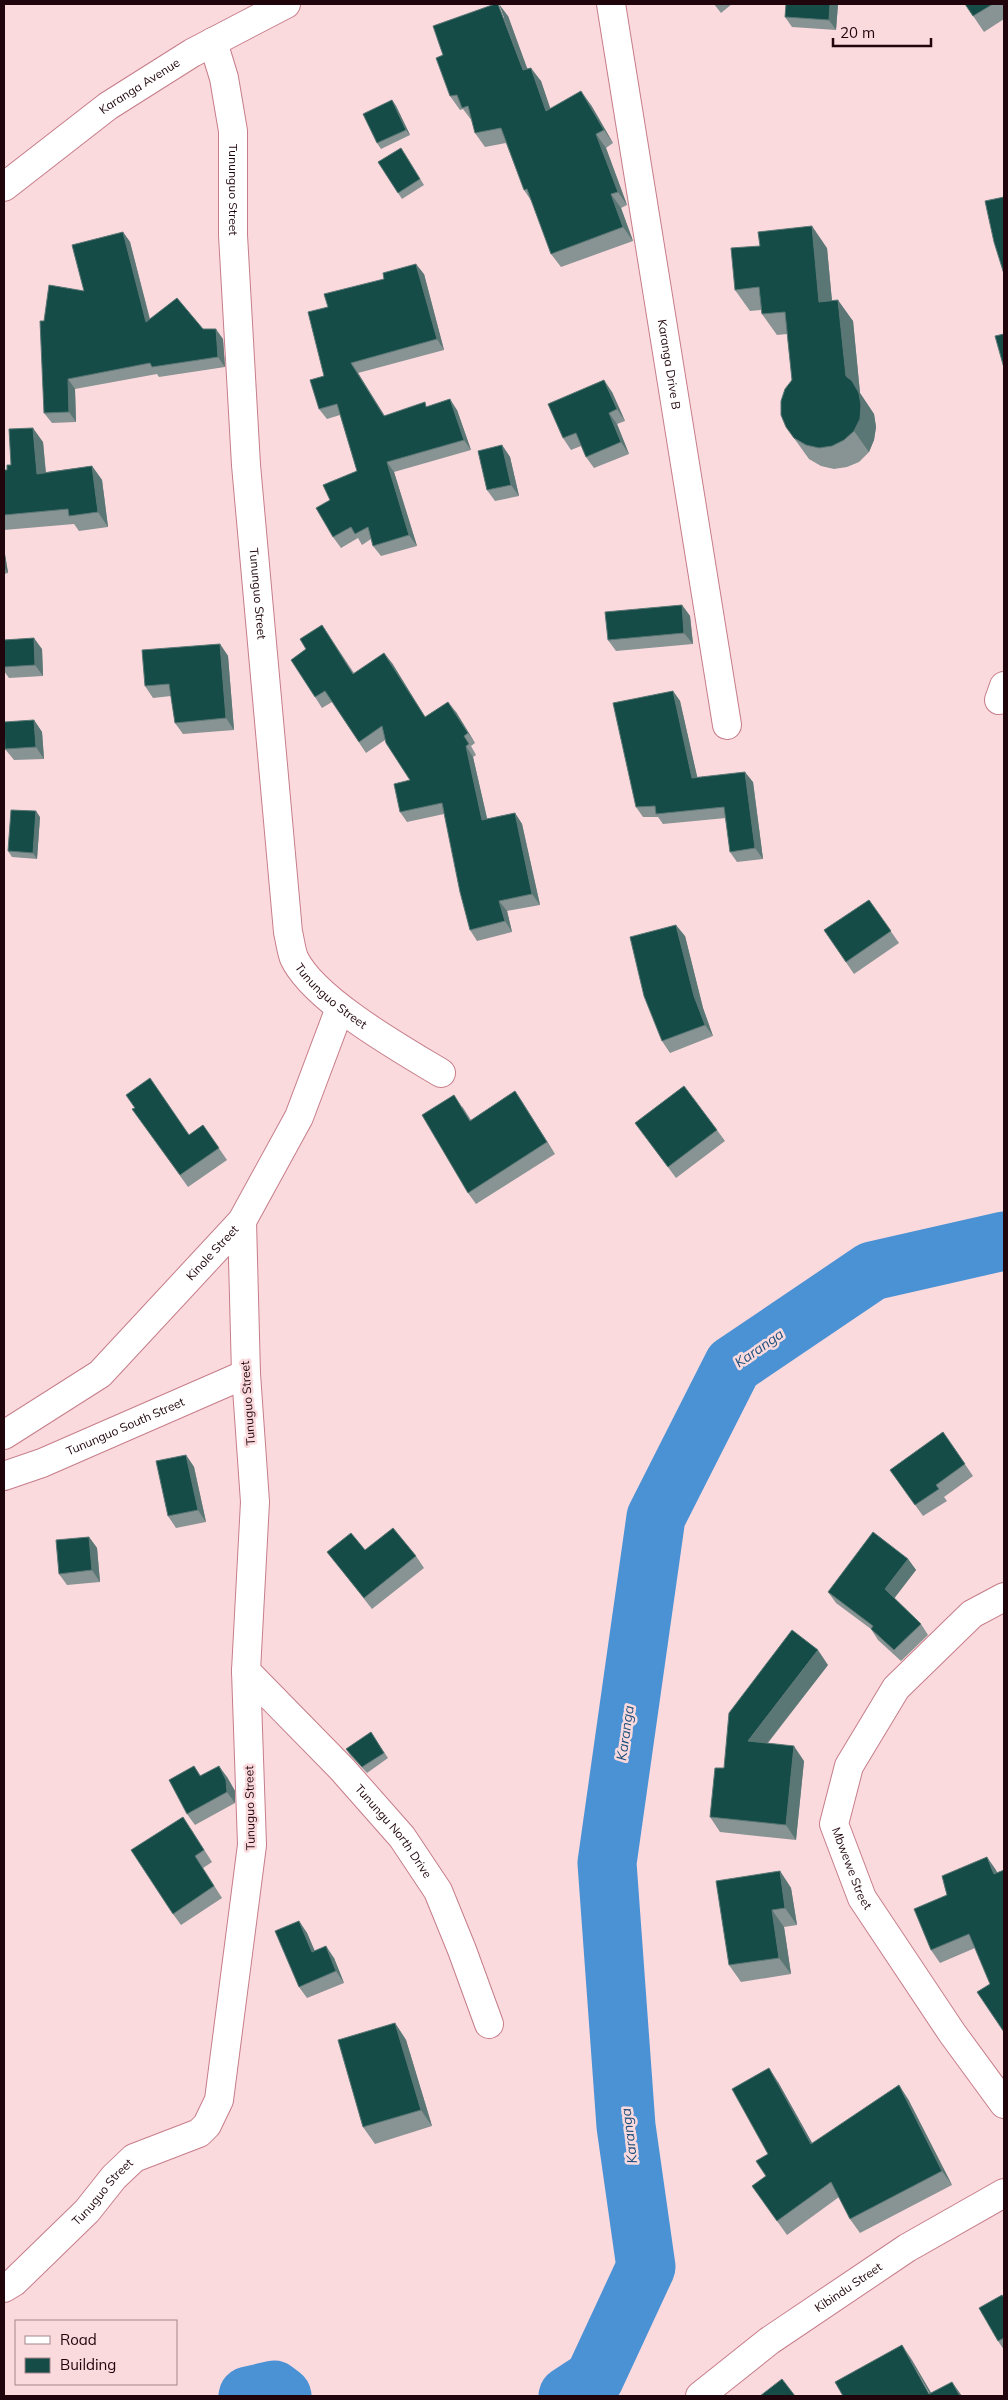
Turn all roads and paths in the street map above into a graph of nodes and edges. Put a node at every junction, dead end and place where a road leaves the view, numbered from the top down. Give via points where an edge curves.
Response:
1 (286, 4) edge
2 (611, 4) edge
3 (213, 42) junction
4 (4, 187) edge
5 (727, 725) dead end
6 (340, 1008) junction
7 (441, 1073) dead end
8 (242, 1221) junction
9 (246, 1374) junction
10 (4, 1435) edge
11 (4, 1476) edge
12 (1004, 1597) edge
13 (246, 1671) junction
14 (489, 2024) dead end
15 (1004, 2104) edge
16 (1004, 2193) edge
17 (4, 2288) edge
18 (700, 2396) edge

1 - 3 street, Karanga Avenue
2 - 5 street, Karanga Drive B
3 - 4 street, Karanga Avenue via 108,106
3 - 6 street, Tununguo Street via 224,78 233,131 233,235 246,465 288,932 294,957 303,972
6 - 7 street, Tununguo Street
6 - 8 street, Kinole Street via 299,1117
8 - 9 street, Tunuguo Street
8 - 10 street, Kinole Street via 100,1374
9 - 11 street, Tununguo South Street via 42,1463
9 - 13 street, Tunuguo Street via 255,1502
12 - 15 street, Mbwewe Street via 972,1614 896,1688 849,1766 834,1824 862,1898 952,2033
13 - 14 street, Tunungu North Drive via 402,1837 438,1891
13 - 17 street, Tunuguo Street via 252,1845 219,2100 207,2125 198,2133 134,2158 87,2211
16 - 18 street, Kibindu Street via 906,2248 769,2342

